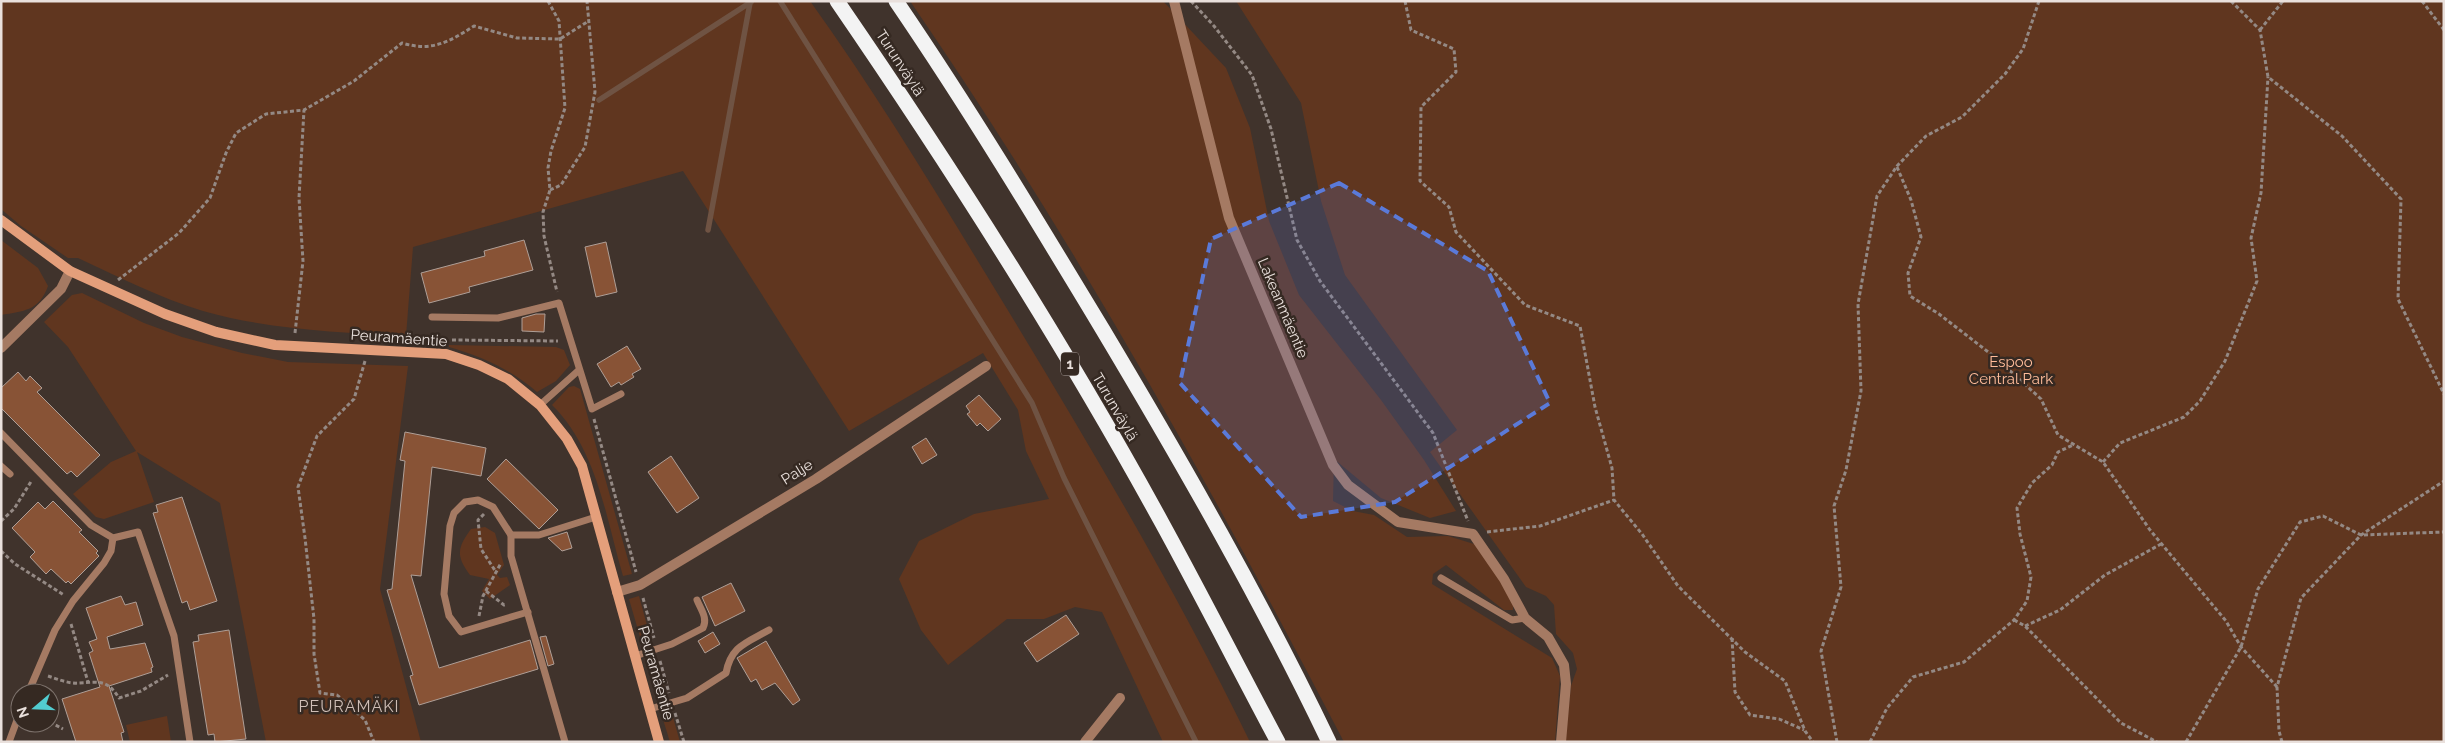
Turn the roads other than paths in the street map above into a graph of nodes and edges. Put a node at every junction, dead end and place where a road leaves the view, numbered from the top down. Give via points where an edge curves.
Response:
1 (837, 1) edge
2 (896, 1) edge
3 (1174, 1) edge
4 (1, 220) edge
5 (70, 270) junction
6 (432, 317) dead end
7 (1, 348) edge
8 (986, 366) dead end
9 (579, 370) junction
10 (621, 394) dead end
11 (540, 405) junction
12 (1, 433) edge
13 (1, 466) edge
14 (10, 474) dead end
15 (596, 518) junction
16 (511, 535) junction
17 (113, 538) junction
18 (1441, 578) dead end
19 (617, 592) junction
20 (697, 600) dead end
21 (528, 612) junction
22 (1525, 618) junction
23 (769, 630) dead end
24 (635, 656) junction
25 (32, 683) edge
26 (1120, 698) dead end
27 (650, 709) junction
28 (190, 742) edge
29 (565, 742) edge
30 (659, 742) edge
31 (1085, 742) edge
32 (1278, 742) edge
33 (1329, 742) edge
34 (1560, 742) edge

1 - 32 highway, Turunväylä / 1 via 947,167 1098,412 1162,523
2 - 33 highway, Turunväylä via 982,133 1141,394 1223,537
3 - 22 street, Lakeanmäentie via 1229,218 1333,465 1348,485 1398,522 1473,534
4 - 5 street, Peuramäentie
5 - 7 street via 61,288
5 - 11 street, Peuramäentie via 165,314 216,332 274,345 446,354 479,365 508,380
6 - 9 lane via 498,318 559,303
8 - 19 street, Palje via 816,479 640,585
9 - 10 lane via 592,409
9 - 11 lane
11 - 15 street, Peuramäentie via 567,439 582,466
12 - 17 lane via 91,525
13 - 14 lane
15 - 16 lane via 539,536
15 - 19 street, Peuramäentie
16 - 21 lane via 512,558
16 - 21 lane via 490,506 478,500 465,502 454,512 450,526 444,594 450,616 461,632
17 - 25 lane via 111,551 104,563 73,601 55,630
17 - 28 lane via 138,532 174,636
18 - 22 lane via 1512,620
19 - 24 street, Peuramäentie
20 - 24 lane via 704,616 704,628 672,644
21 - 29 lane
22 - 34 street via 1548,637 1564,665 1566,684
23 - 27 lane via 730,655 726,673 687,698
24 - 27 street, Peuramäentie
26 - 31 street
27 - 30 street, Peuramäentie

